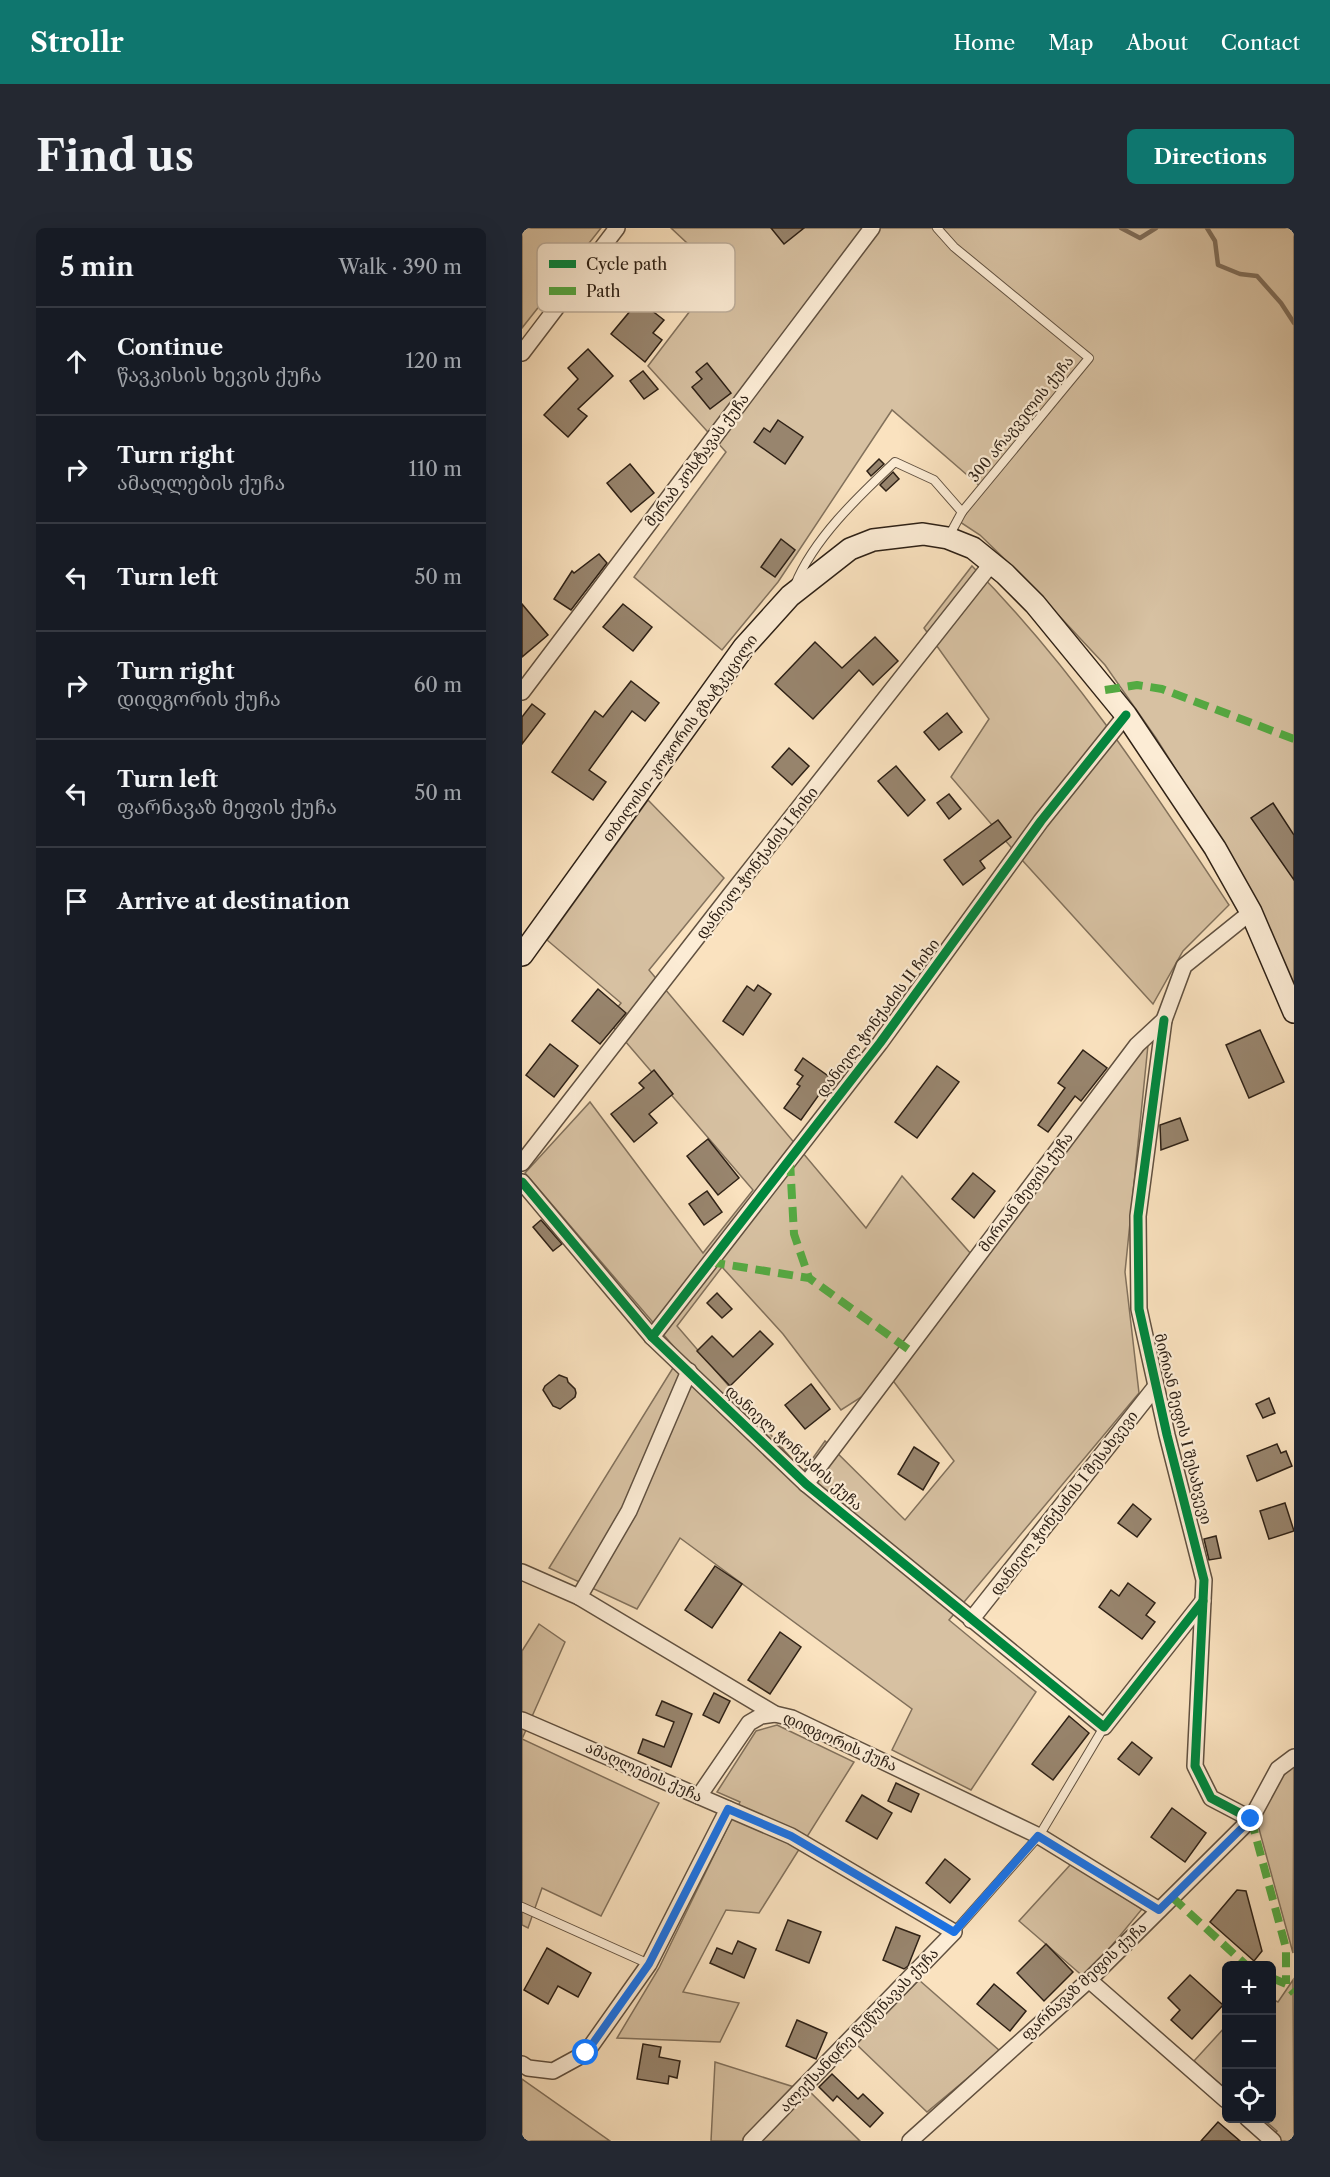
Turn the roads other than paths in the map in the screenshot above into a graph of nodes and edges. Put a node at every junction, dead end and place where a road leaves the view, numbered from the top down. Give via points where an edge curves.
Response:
1 (617, 228) edge
2 (872, 228) edge
3 (937, 228) edge
4 (606, 243) edge
5 (553, 312) edge
6 (522, 353) edge
7 (962, 512) junction
8 (948, 538) junction
9 (992, 562) junction
10 (790, 596) junction
11 (522, 692) edge
12 (1126, 715) junction
13 (1251, 912) junction
14 (522, 955) edge
15 (1294, 1012) edge
16 (1164, 1020) junction
17 (522, 1163) edge
18 (522, 1182) edge
19 (652, 1337) junction
20 (688, 1371) junction
21 (1156, 1386) junction
22 (806, 1484) junction
23 (522, 1572) edge
24 (579, 1598) junction
25 (1203, 1601) junction
26 (971, 1620) junction
27 (775, 1714) junction
28 (522, 1720) edge
29 (1104, 1727) junction
30 (1294, 1757) edge
31 (699, 1796) junction
32 (728, 1809) junction
33 (1251, 1819) junction
34 (1038, 1836) junction
35 (522, 1907) edge
36 (1159, 1910) junction
37 (954, 1932) junction
38 (649, 1964) junction
39 (1089, 1980) junction
40 (522, 2064) edge
41 (1222, 2096) edge
42 (1253, 2123) edge
43 (751, 2141) edge
44 (909, 2141) edge
45 (1273, 2141) edge

1 - 4 street
2 - 11 street, მერაბ კოსტავას ქუჩა
3 - 7 lane, 300 არაგველის ქუჩა via 954,247 1089,358
5 - 6 street
7 - 8 lane
7 - 10 lane via 934,480 895,462 844,512 802,567
8 - 9 main road, თბილისი-კოჯორის გზატკეცილი
8 - 10 main road, თბილისი-კოჯორის გზატკეცილი via 922,534 873,540 850,549
9 - 12 main road, თბილისი-კოჯორის გზატკეცილი via 1035,604
9 - 17 street, დანიელ ჭონქაძის I ჩიხი
10 - 14 main road, თბილისი-კოჯორის გზატკეცილი via 744,647
12 - 13 main road, თბილისი-კოჯორის გზატკეცილი via 1215,848
12 - 19 street, დანიელ ჭონქაძის II ჩიხი via 1041,821 880,1043
13 - 15 main road, თბილისი-კოჯორის გზატკეცილი
13 - 16 street, მირიან მეფის ქუჩა via 1184,966
16 - 21 street, მირიან მეფის I შესახვევი via 1138,1216 1139,1309
16 - 22 street, მირიან მეფის ქუჩა via 1137,1045
18 - 19 street, დანიელ ჭონქაძის ქუჩა
19 - 20 street, დანიელ ჭონქაძის ქუჩა
20 - 22 street, დანიელ ჭონქაძის ქუჩა
20 - 24 street via 629,1511
21 - 25 street, მირიან მეფის I შესახვევი via 1204,1580
21 - 26 street, დანიელ ჭონქაძის I შესახვევი
22 - 26 street, დანიელ ჭონქაძის ქუჩა
23 - 24 street, დიდგორის ქუჩა
24 - 27 street, დიდგორის ქუჩა
25 - 29 street, ალექსანდრე წუწუნავას ქუჩა
25 - 33 street, მირიან მეფის I შესახვევი via 1196,1766 1211,1798
26 - 29 street, დანიელ ჭონქაძის ქუჩა
27 - 31 street via 749,1723
27 - 34 street, დიდგორის ქუჩა via 792,1718
28 - 31 street, ამაღლების ქუჩა
29 - 34 lane, ალექსანდრე წუწუნავას ქუჩა
30 - 33 street, ფარნავაზ მეფის ქუჩა via 1278,1769
31 - 32 street, ამაღლების ქუჩა
32 - 37 street, ამაღლების ქუჩა via 791,1836
32 - 38 street
33 - 36 street, ფარნავაზ მეფის ქუჩა
34 - 36 street, დიდგორის ქუჩა
34 - 37 lane, ალექსანდრე წუწუნავას ქუჩა
35 - 38 lane
36 - 39 street, ფარნავაზ მეფის ქუჩა
37 - 43 street, ალექსანდრე წუწუნავას ქუჩა
38 - 40 street via 586,2053 553,2071
39 - 41 street
39 - 44 street, ფარნავაზ მეფის ქუჩა
42 - 45 street

